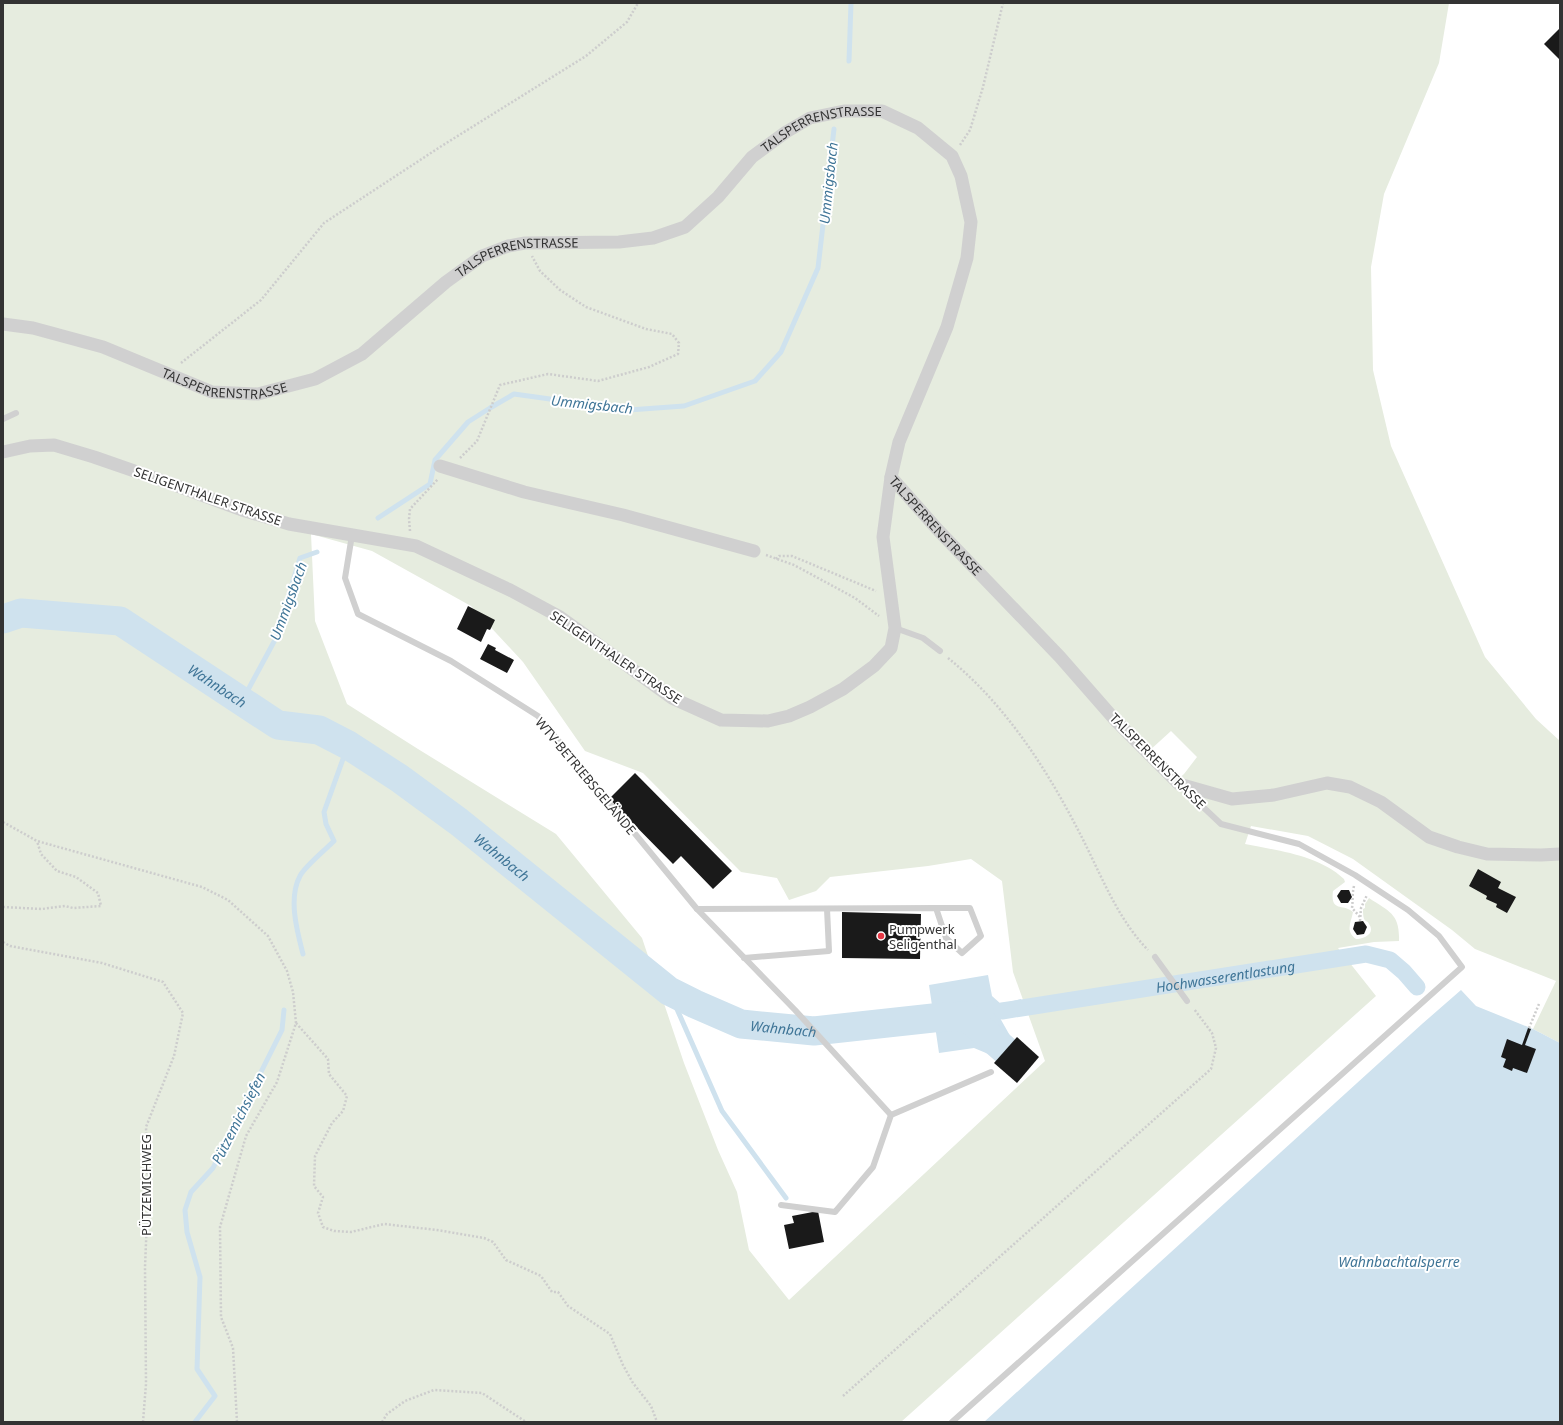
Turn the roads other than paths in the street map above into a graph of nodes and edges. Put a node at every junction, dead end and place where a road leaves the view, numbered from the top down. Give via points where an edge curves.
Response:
1 (3, 324) edge
2 (16, 414) dead end
3 (3, 418) edge
4 (3, 452) edge
5 (442, 470) road end
6 (891, 477) junction
7 (352, 535) junction
8 (754, 551) road end
9 (895, 628) junction
10 (940, 651) road end
11 (1179, 784) junction
12 (1560, 854) edge
13 (936, 908) junction
14 (697, 909) junction
15 (827, 909) junction
16 (1155, 957) road end
17 (744, 958) junction
18 (1187, 1001) road end
19 (991, 1072) dead end
20 (891, 1115) junction
21 (781, 1205) dead end
22 (952, 1422) edge

1 - 6 street, TALSPERRENSTRASSE via 33,328 103,347 212,392 258,394 315,378 362,354 446,282 482,256 508,246 525,243 619,242 653,238 685,227 718,198 752,157 786,132 810,118 844,111 882,111 918,128 952,156 961,176 971,222 967,258 947,327 899,442
2 - 3 lane
4 - 7 street, SELIGENTHALER STRASSE via 30,446 54,445 242,510 289,524
5 - 8 street
6 - 9 street, SELIGENTHALER STRASSE via 883,537
6 - 11 street, TALSPERRENSTRASSE via 938,530 1060,657 1116,721
7 - 9 street, SELIGENTHALER STRASSE via 416,546 510,590 560,617 672,698 721,720 768,721 810,707 844,689 874,666 891,648
7 - 14 lane, WTV-BETRIEBSGELÄNDE via 346,578 358,614 451,661 538,716
9 - 10 lane via 923,638
11 - 12 street via 1232,799 1274,795 1326,782 1350,787 1381,802 1429,837 1458,848 1487,854
11 - 22 lane, TALSPERRENSTRASSE via 1221,824 1299,844 1357,876 1408,910 1439,936 1462,967
13 - 13 lane via 970,908 981,936 962,953 946,938
13 - 15 lane
14 - 15 lane
14 - 17 lane, WTV-BETRIEBSGELÄNDE
15 - 17 lane via 828,951
16 - 18 lane
17 - 20 lane, WTV-BETRIEBSGELÄNDE via 796,1010
19 - 20 lane
20 - 21 lane via 873,1167 835,1212

